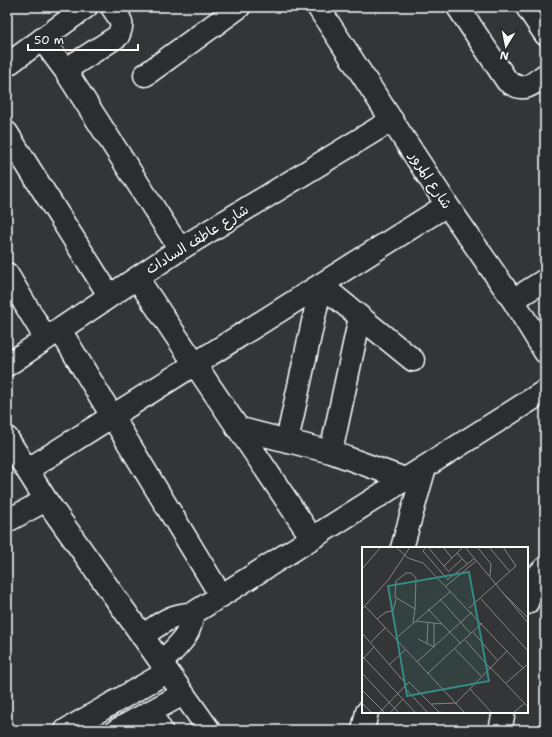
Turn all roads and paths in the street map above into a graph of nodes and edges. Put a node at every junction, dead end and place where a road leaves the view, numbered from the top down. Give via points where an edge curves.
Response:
1 (86, 7) edge
2 (112, 7) edge
3 (239, 7) edge
4 (318, 7) edge
5 (458, 7) edge
6 (527, 7) edge
7 (545, 34) edge
8 (42, 39) junction
9 (7, 65) edge
10 (65, 70) junction
11 (145, 76) dead end
12 (545, 76) edge
13 (392, 120) junction
14 (7, 133) edge
15 (447, 205) junction
16 (180, 248) junction
17 (7, 274) edge
18 (137, 278) junction
19 (545, 280) edge
20 (321, 285) junction
21 (109, 295) junction
22 (513, 300) junction
23 (360, 317) junction
24 (53, 334) junction
25 (545, 352) edge
26 (413, 360) dead end
27 (195, 364) junction
28 (7, 365) edge
29 (545, 391) edge
30 (112, 416) junction
31 (237, 428) junction
32 (7, 438) edge
33 (288, 441) junction
34 (331, 452) junction
35 (425, 467) junction
36 (27, 470) junction
37 (405, 479) junction
38 (46, 500) junction
39 (7, 520) edge
40 (312, 538) junction
41 (402, 547) edge
42 (545, 568) edge
43 (221, 596) junction
44 (528, 600) edge
45 (192, 614) junction
46 (142, 636) junction
47 (164, 667) junction
48 (183, 694) junction
49 (367, 713) edge
50 (504, 713) edge
51 (155, 721) edge
52 (66, 730) edge
53 (117, 730) edge
54 (209, 730) edge
55 (363, 730) edge
56 (500, 730) edge

1 - 8 street
2 - 10 street via 122,22 118,36
3 - 11 street
4 - 13 street, شارع المرور
5 - 12 street via 506,81 513,86 527,88
6 - 7 street
8 - 9 street
8 - 10 street
10 - 16 street
13 - 15 street, شارع المرور
13 - 16 street, شارع عاطف السادات
14 - 21 street
15 - 20 street
15 - 22 street, شارع المرور
16 - 18 street, شارع عاطف السادات
17 - 24 street
18 - 21 street, شارع عاطف السادات
18 - 27 street
19 - 22 street
20 - 23 street
20 - 27 street
20 - 33 street
21 - 24 street, شارع عاطف السادات
22 - 25 street, شارع المرور
23 - 26 street
23 - 34 street
24 - 28 street, شارع عاطف السادات
24 - 30 street
27 - 30 street
27 - 31 street
29 - 35 street
30 - 36 street
30 - 43 street
31 - 33 street
31 - 40 street
32 - 36 street
33 - 34 street
34 - 37 street
35 - 37 street
35 - 41 street
36 - 38 street
37 - 40 street
38 - 39 street
38 - 46 street
40 - 43 street
42 - 44 street via 537,576
43 - 45 street
45 - 46 street via 180,614 169,618
45 - 47 street via 185,638
46 - 47 street
47 - 48 street
47 - 52 street
48 - 51 street
48 - 54 street
49 - 55 street
50 - 56 street
51 - 53 street

